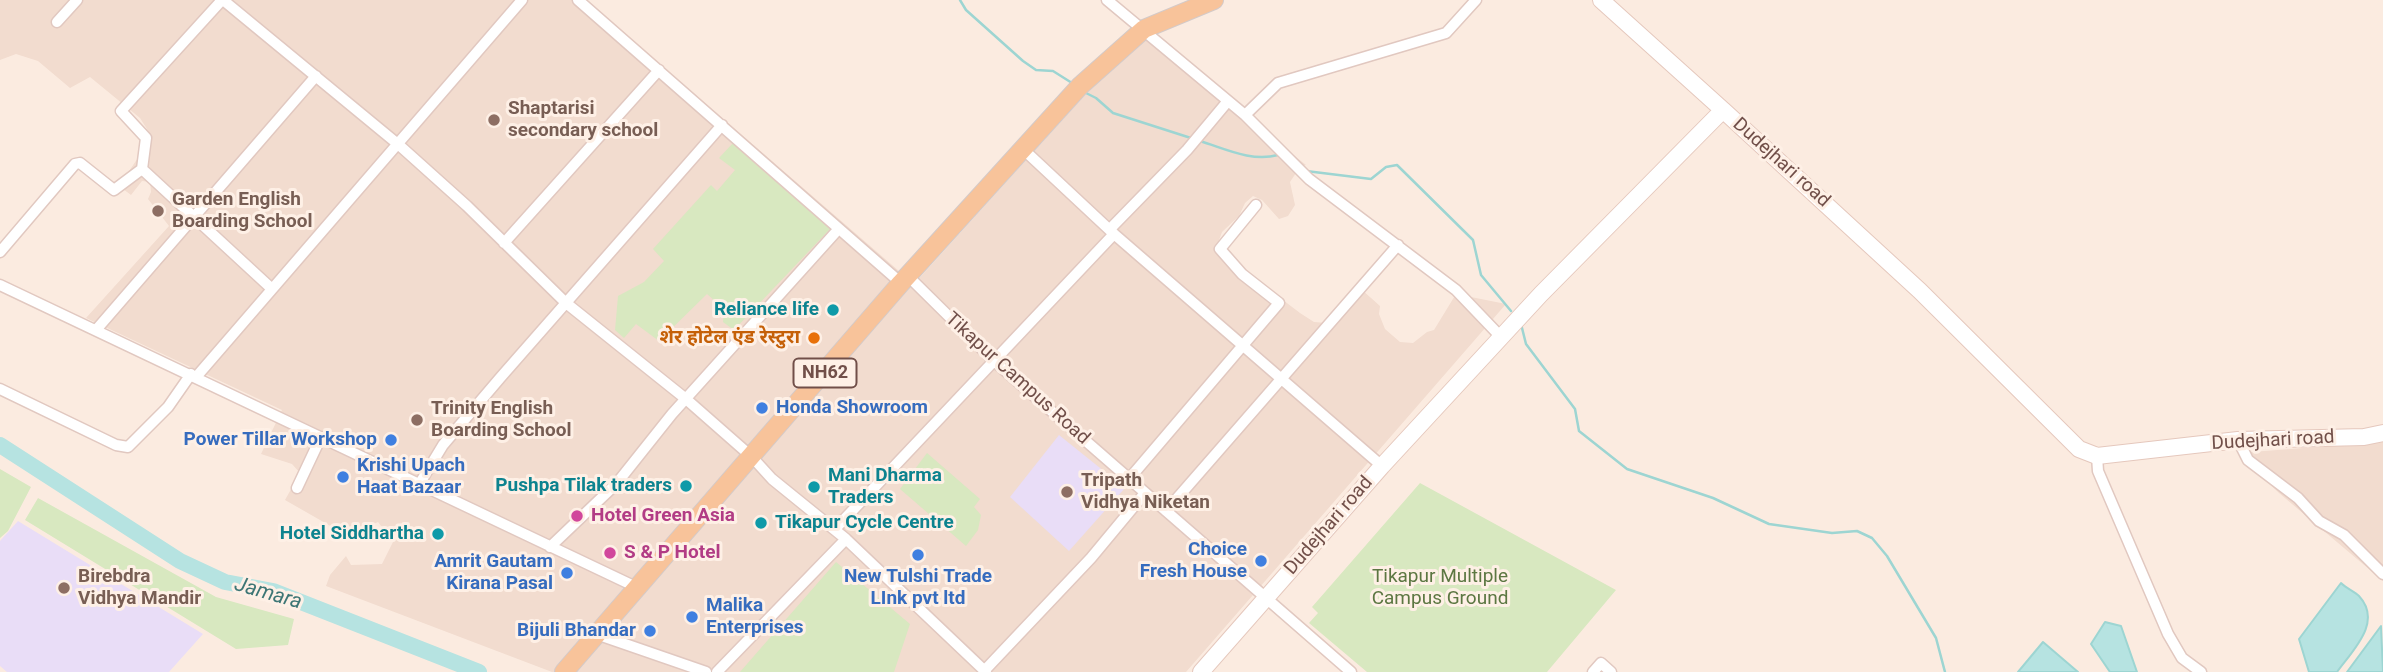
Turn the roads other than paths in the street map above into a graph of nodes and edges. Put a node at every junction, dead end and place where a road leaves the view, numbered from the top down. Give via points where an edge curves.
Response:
1 (76, 0) edge
2 (223, 0) edge
3 (522, 0) edge
4 (578, 0) edge
5 (1107, 0) edge
6 (1213, 0) edge
7 (1476, 0) edge
8 (1601, 0) edge
9 (57, 22) dead end
10 (1144, 29) junction
11 (659, 70) junction
12 (316, 76) junction
13 (1228, 101) junction
14 (1723, 110) junction
15 (1245, 115) junction
16 (722, 125) junction
17 (399, 145) junction
18 (1023, 149) junction
19 (142, 169) junction
20 (1256, 205) dead end
21 (192, 217) junction
22 (1112, 232) junction
23 (835, 233) dead end
24 (504, 243) junction
25 (1398, 245) junction
26 (0, 252) edge
27 (904, 279) junction
28 (0, 285) edge
29 (272, 289) junction
30 (566, 303) junction
31 (96, 330) junction
32 (1502, 337) junction
33 (1242, 345) junction
34 (994, 361) junction
35 (194, 375) junction
36 (1280, 377) junction
37 (0, 389) edge
38 (687, 399) junction
39 (2383, 433) edge
40 (321, 437) junction
41 (2238, 440) junction
42 (2097, 456) junction
43 (752, 457) junction
44 (1382, 466) junction
45 (1129, 479) junction
46 (420, 483) junction
47 (297, 488) dead end
48 (1145, 493) junction
49 (1166, 511) junction
50 (835, 529) junction
51 (846, 540) junction
52 (550, 547) junction
53 (2383, 574) edge
54 (636, 587) junction
55 (1267, 598) junction
56 (599, 635) junction
57 (568, 667) edge
58 (986, 671) edge
59 (706, 672) edge
60 (717, 672) edge
61 (1200, 672) edge
62 (1351, 672) edge
63 (1593, 672) edge
64 (1611, 672) edge
65 (2201, 672) edge

1 - 9 street
2 - 12 street
2 - 19 street via 121,111 146,138
3 - 17 street
4 - 11 street, Tikapur Campus Road
5 - 10 street
6 - 10 main road, NH62
7 - 15 street via 1447,33 1278,83
8 - 14 street
10 - 13 street
10 - 18 main road, NH62 via 1084,82
11 - 16 street, Tikapur Campus Road
11 - 24 street
12 - 17 street
12 - 21 street
13 - 15 street
13 - 22 street
14 - 32 street, Dudejhari road
14 - 42 street, Dudejhari road via 1920,290 2079,449
15 - 25 street via 1309,180
16 - 27 street, Tikapur Campus Road
16 - 30 street
17 - 24 street
17 - 29 street
18 - 22 street
18 - 27 main road, NH62
19 - 21 street
19 - 26 street via 114,190 75,164
20 - 33 street via 1220,249 1242,274 1279,303
21 - 29 street
21 - 31 street
22 - 33 street
22 - 34 street
23 - 38 street
24 - 30 street
25 - 32 street via 1456,290
25 - 36 street
27 - 34 street, Tikapur Campus Road
27 - 43 main road, NH62
28 - 31 street
29 - 35 street
30 - 38 street
30 - 46 street via 443,445
31 - 35 street
32 - 44 street, Dudejhari road
33 - 36 street
33 - 45 street
34 - 45 street, Tikapur Campus Road
34 - 50 street
35 - 37 street via 128,447 116,446
35 - 40 street
36 - 44 street
36 - 49 street
38 - 43 street
38 - 52 street via 617,483
39 - 41 street, Dudejhari road
40 - 46 street
40 - 47 street
41 - 42 street, Dudejhari road
41 - 53 street via 2248,460 2306,505 2319,522 2344,534
42 - 65 street via 2098,471 2168,634 2182,657
43 - 50 street via 772,479
43 - 54 main road, NH62
44 - 55 street, Dudejhari road
45 - 48 street, Tikapur Campus Road
46 - 52 street
48 - 49 street, Tikapur Campus Road
48 - 58 street
49 - 55 street, Tikapur Campus Road
50 - 51 street
51 - 58 street
51 - 60 street
52 - 54 street
54 - 56 main road, NH62
55 - 61 street, Dudejhari road
55 - 62 street, Tikapur Campus Road
56 - 57 main road, NH62
56 - 59 street
63 - 64 street via 1601,663

